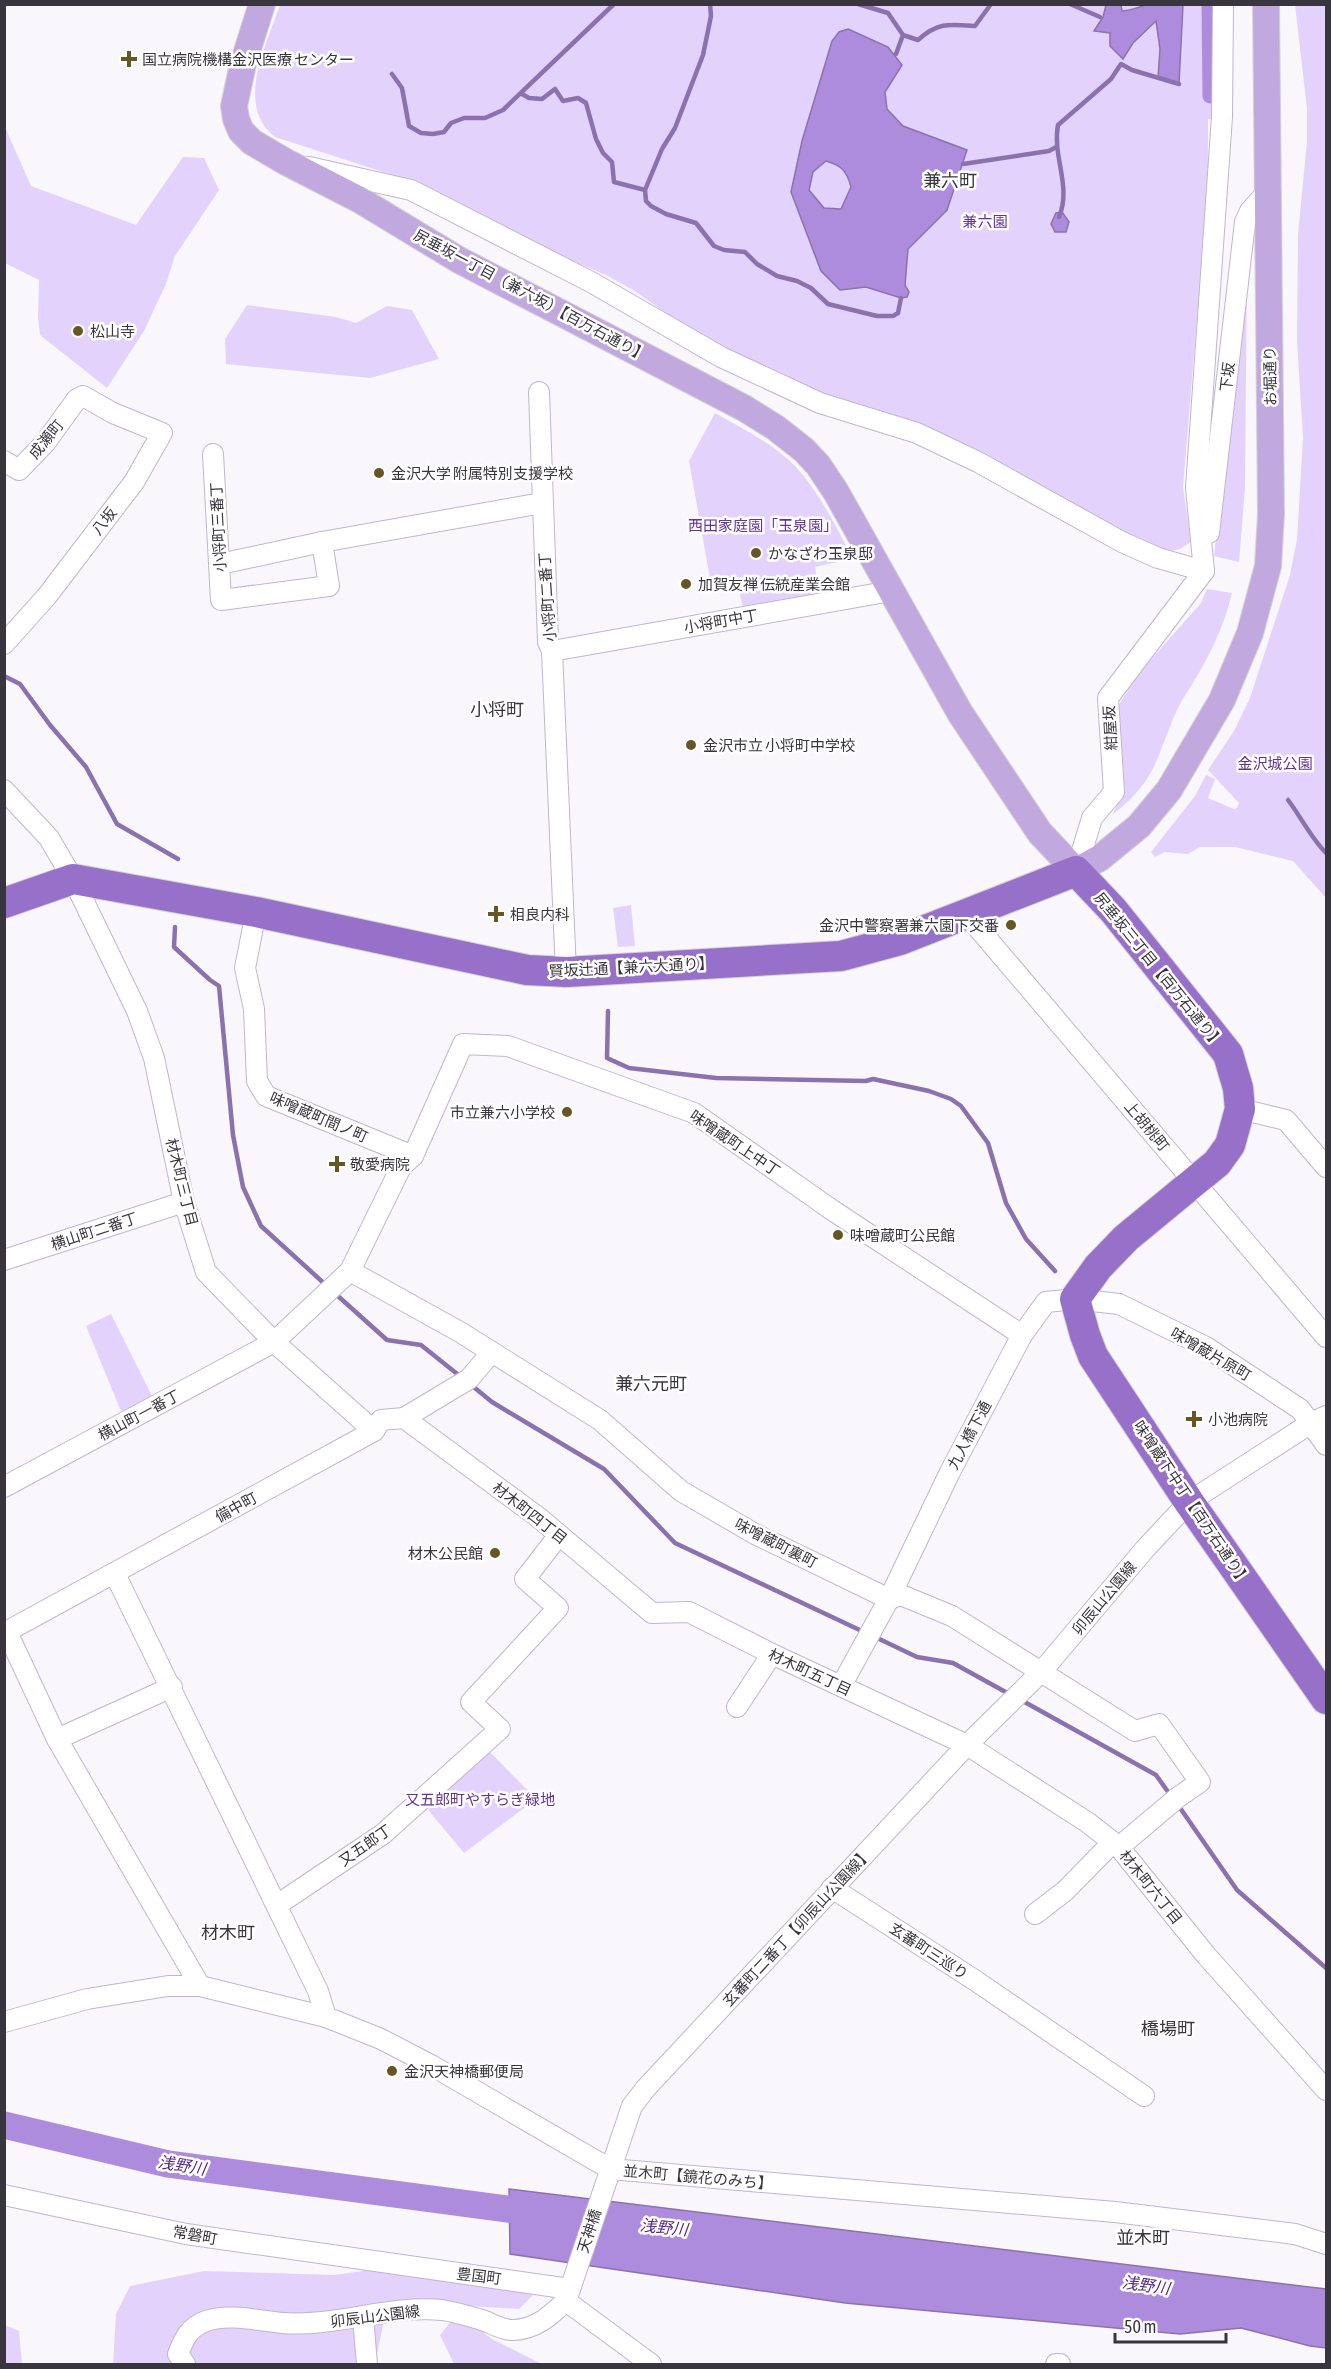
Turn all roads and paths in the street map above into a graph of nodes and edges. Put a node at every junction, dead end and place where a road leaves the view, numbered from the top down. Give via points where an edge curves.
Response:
1 (262, 4) edge
2 (1223, 4) edge
3 (1266, 4) edge
4 (286, 162) junction
5 (1268, 191) junction
6 (539, 392) dead end
7 (113, 413) joint
8 (213, 454) dead end
9 (4, 461) edge
10 (542, 503) junction
11 (322, 542) junction
12 (220, 564) junction
13 (1204, 571) junction
14 (891, 591) junction
15 (4, 644) edge
16 (552, 651) junction
17 (4, 790) edge
18 (1076, 872) junction
19 (72, 879) junction
20 (4, 903) edge
21 (256, 912) junction
22 (967, 915) junction
23 (566, 972) junction
24 (1240, 1109) junction
25 (413, 1156) junction
26 (1326, 1167) edge
27 (1194, 1181) junction
28 (184, 1202) junction
29 (4, 1260) edge
30 (350, 1271) junction
31 (1075, 1299) junction
32 (1022, 1335) junction
33 (1326, 1338) edge
34 (274, 1342) junction
35 (491, 1353) junction
36 (404, 1418) junction
37 (1319, 1419) edge
38 (374, 1431) junction
39 (1326, 1445) edge
40 (4, 1487) edge
41 (1189, 1502) junction
42 (559, 1535) junction
43 (115, 1574) junction
44 (889, 1599) junction
45 (652, 1613) joint
46 (6, 1633) edge
47 (772, 1654) junction
48 (1042, 1671) junction
49 (841, 1686) junction
50 (172, 1687) junction
51 (1014, 1698) joint
52 (1326, 1699) edge
53 (737, 1707) dead end
54 (57, 1739) junction
55 (967, 1745) junction
56 (1116, 1844) junction
57 (832, 1888) junction
58 (277, 1905) junction
59 (1035, 1914) dead end
60 (200, 1986) junction
61 (326, 2017) junction
62 (4, 2022) edge
63 (1326, 2090) edge
64 (1144, 2096) dead end
65 (608, 2176) junction
66 (4, 2195) edge
67 (1326, 2244) edge
68 (387, 2264) joint
69 (570, 2289) junction
70 (363, 2317) junction
71 (185, 2364) edge
72 (367, 2364) edge
73 (651, 2364) edge

1 - 4 main road, 尻垂坂一丁目（兼六坂）【百万石通り】 via 234,106 241,130 252,142
2 - 13 street via 1222,117 1196,488
3 - 5 main road, お堀通り
4 - 13 street via 411,190 591,282 721,357 820,403 917,433 978,462 1122,542 1158,558
4 - 14 main road, 尻垂坂一丁目（兼六坂）【百万石通り】 via 360,200 459,260 744,408 792,439 818,465 836,492
5 - 13 street, 下坂 via 1245,222
5 - 18 main road, お堀通り via 1271,514 1268,566 1250,633 1221,700 1169,790 1139,826
6 - 10 street, 小将町二番丁
7 - 9 street, 成瀬町 via 83,396 76,399 45,443 19,470
7 - 15 street, 八坂 via 162,433 134,482
8 - 12 street, 小将町三番丁
10 - 11 street
10 - 16 street, 小将町二番丁 via 548,642
11 - 12 street
11 - 12 street, 小将町三番丁 via 330,586 221,600
13 - 18 street, 紺屋坂 via 1108,698 1114,792 1092,818
14 - 16 street, 小将町中丁
14 - 18 main road, 尻垂坂一丁目（兼六坂）【百万石通り】 via 960,713 1040,833
16 - 23 street, 小将町二番丁
17 - 19 street, 材木町三丁目 via 49,838
18 - 22 highway, 賢坂辻通【兼六大通り】
18 - 24 highway, 尻垂坂三丁目【百万石通り】 via 1113,910 1228,1054 1239,1088
19 - 20 highway
19 - 21 highway, 賢坂辻通【兼六大通り】
19 - 28 street, 材木町三丁目 via 137,1011 154,1058
21 - 23 highway, 賢坂辻通【兼六大通り】 via 528,970
21 - 25 street, 味噌蔵町間ノ町 via 245,968 254,1009 257,1081 266,1096
22 - 23 highway, 賢坂辻通【兼六大通り】 via 900,940 841,956
22 - 27 street, 上胡桃町
24 - 26 street via 1286,1120
24 - 27 highway via 1230,1145 1217,1163
25 - 30 street via 401,1167
25 - 32 street, 味噌蔵町上中丁 via 463,1044 508,1046 694,1113 842,1217
27 - 31 highway via 1126,1238
27 - 33 street, 上胡桃町
28 - 29 street, 横山町二番丁
28 - 34 street, 材木町三丁目 via 206,1272
30 - 34 street, 横山町一番丁
30 - 35 street, 味噌蔵町裏町
31 - 32 street, 九人橋下通 via 1046,1302
31 - 37 street, 味噌蔵片原町 via 1119,1304 1206,1347
31 - 41 highway, 味噌蔵下中丁【百万石通り】 via 1094,1356
32 - 44 street, 九人橋下通
34 - 38 street, 材木町三丁目
34 - 40 street, 横山町一番丁
35 - 36 street, 備中町 via 465,1381
35 - 44 street, 味噌蔵町裏町 via 600,1420 681,1491 755,1534
36 - 38 street, 備中町 via 381,1420
36 - 42 street, 材木町四丁目
37 - 39 street, 味噌蔵片原町
37 - 41 street, 卯辰山公園線
38 - 43 street, 備中町
41 - 48 street, 卯辰山公園線
41 - 52 highway, 味噌蔵下中丁【百万石通り】
42 - 45 street, 材木町四丁目
42 - 58 street, 又五郎丁 via 525,1579 558,1608 471,1702 500,1729 383,1834
43 - 46 street, 備中町
43 - 50 street
44 - 48 street, 味噌蔵町裏町 via 900,1595 952,1616
44 - 49 street, 九人橋下通
45 - 47 street, 材木町五丁目 via 689,1612
46 - 54 street, 備中町
47 - 49 street, 材木町五丁目
47 - 53 street
48 - 51 street, 卯辰山公園線
48 - 56 street, 味噌蔵町裏町 via 1136,1731 1160,1724 1200,1782
49 - 55 street, 材木町五丁目
50 - 54 street
50 - 58 street
51 - 55 street, 玄蕃町二番丁【卯辰山公園線】
54 - 60 street, 備中町
55 - 56 street, 材木町六丁目
55 - 57 street, 玄蕃町二番丁【卯辰山公園線】
56 - 59 street
56 - 63 street, 材木町六丁目 via 1205,1954
57 - 64 street, 玄蕃町三巡り
57 - 65 street, 玄蕃町二番丁【卯辰山公園線】 via 632,2106
58 - 61 street via 318,1991
60 - 61 street, 並木町【鏡花のみち】
60 - 62 street, 並木町【鏡花のみち】 via 168,1986 98,1997
61 - 65 street, 並木町【鏡花のみち】 via 431,2065
65 - 67 street, 並木町【鏡花のみち】 via 1115,2212 1295,2234
65 - 69 street, 天神橋
66 - 68 street, 常磐町 via 186,2234
68 - 69 street, 豊国町
69 - 70 street, 卯辰山公園線 via 536,2326 510,2330 444,2310 409,2309
69 - 73 street
70 - 71 street, 卯辰山公園線 via 287,2323 231,2318 206,2321 185,2336 178,2354
70 - 72 street

